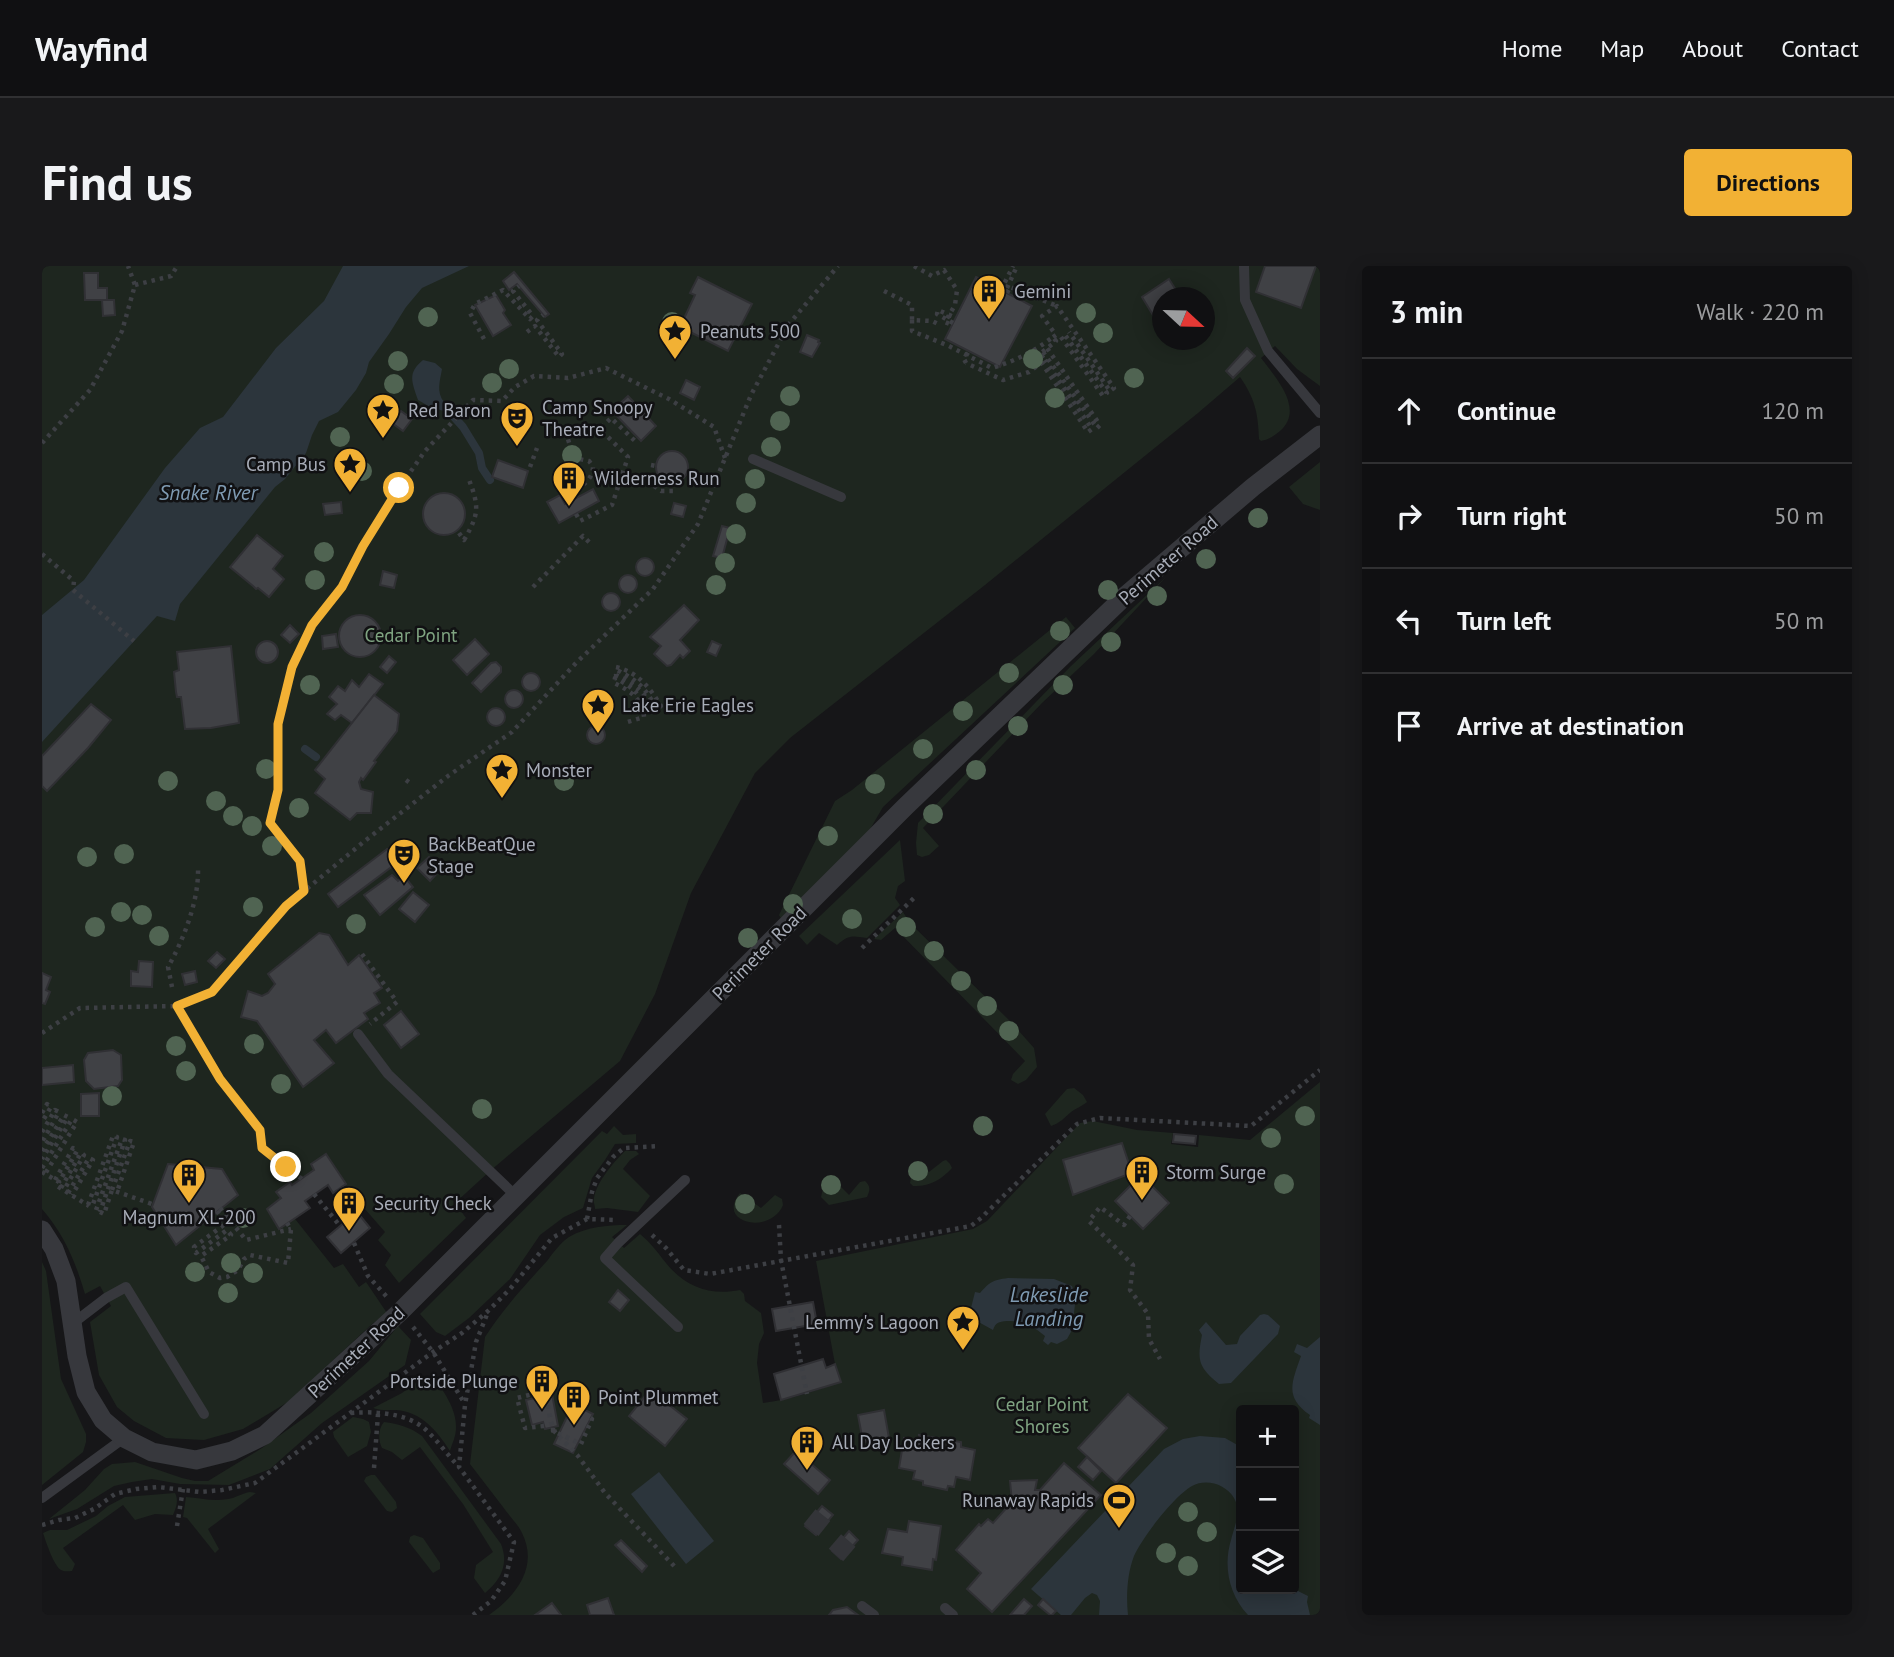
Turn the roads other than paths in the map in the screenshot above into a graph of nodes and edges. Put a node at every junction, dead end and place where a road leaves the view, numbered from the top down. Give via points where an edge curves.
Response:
1 (1244, 266) edge
2 (1320, 413) edge
3 (1320, 435) edge
4 (753, 459) dead end
5 (841, 497) dead end
6 (358, 1034) road end
7 (685, 1180) dead end
8 (516, 1195) junction
9 (42, 1230) edge
10 (72, 1324) junction
11 (678, 1327) dead end
12 (204, 1414) dead end
13 (124, 1438) junction
14 (42, 1498) edge
15 (862, 1606) dead end
16 (874, 1615) edge

1 - 2 lane via 1245,300 1268,351
3 - 8 street, Perimeter Road via 1124,597
4 - 5 lane
6 - 8 lane via 388,1074
7 - 11 lane via 605,1258
8 - 13 street, Perimeter Road via 400,1312 265,1435 232,1451 196,1460 152,1452
9 - 10 street via 66,1281
10 - 12 lane via 126,1287
10 - 13 street via 86,1392 103,1420
13 - 14 lane
15 - 16 lane

